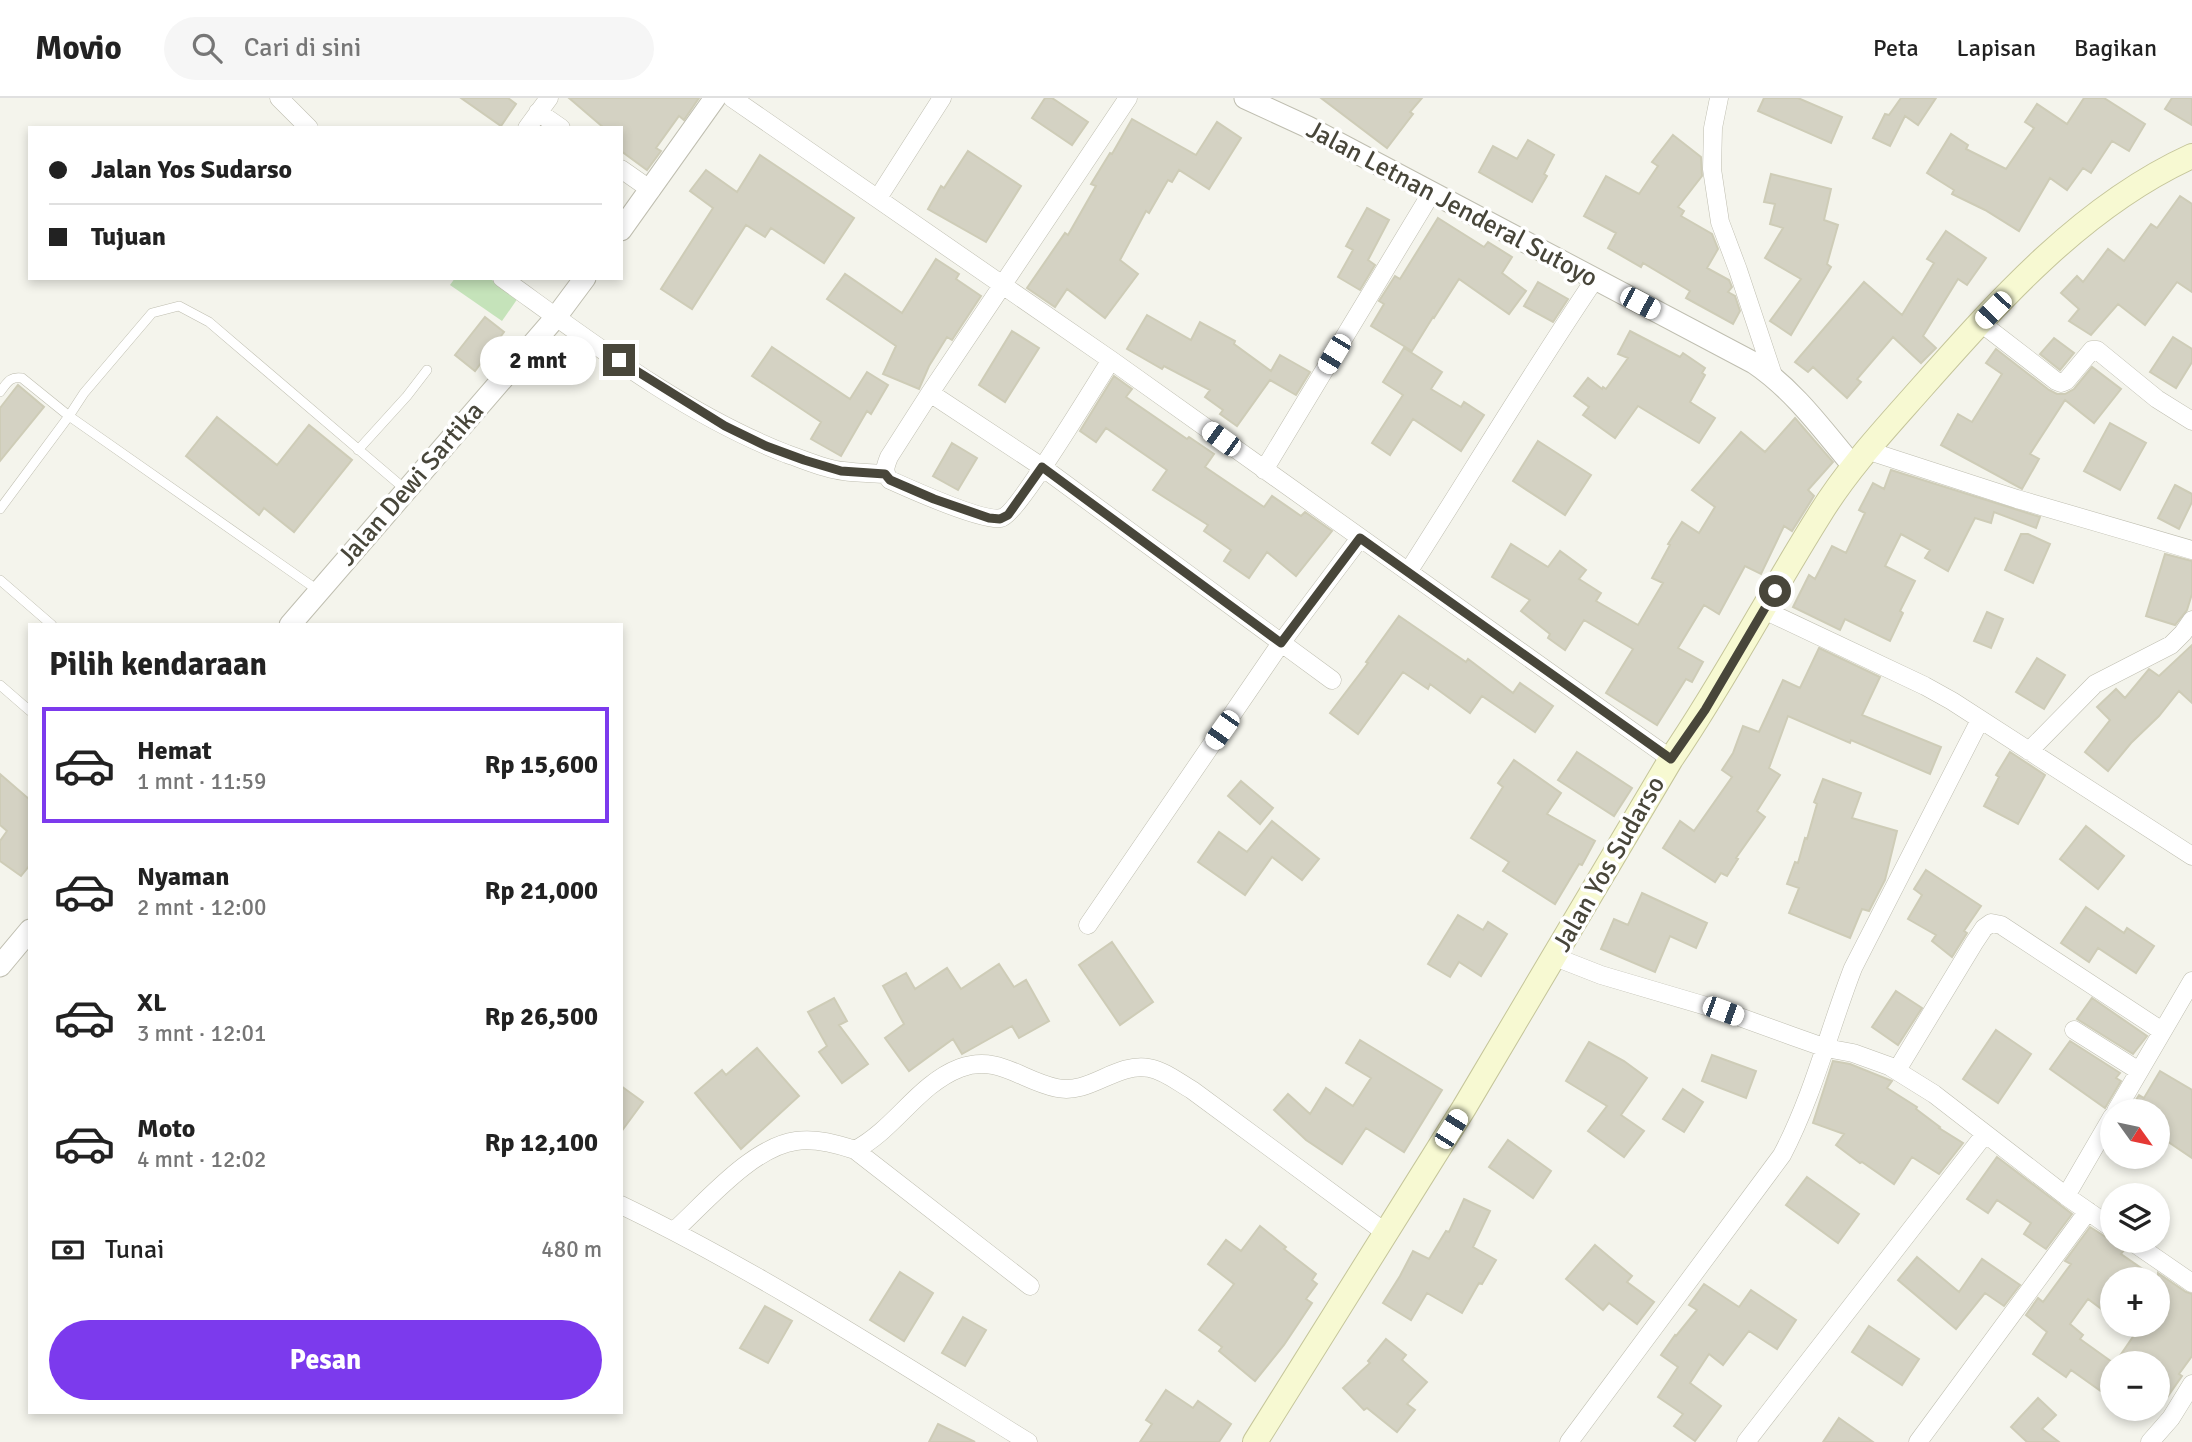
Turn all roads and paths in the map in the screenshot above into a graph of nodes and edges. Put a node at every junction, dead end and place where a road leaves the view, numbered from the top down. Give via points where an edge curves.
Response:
1 (279, 98) edge
2 (715, 98) edge
3 (732, 98) edge
4 (942, 98) edge
5 (1128, 98) edge
6 (1245, 98) edge
7 (1718, 98) edge
8 (543, 105) edge
9 (307, 126) edge
10 (528, 126) edge
11 (559, 126) edge
12 (2190, 159) edge
13 (623, 170) edge
14 (651, 190) junction
15 (1432, 192) junction
16 (878, 198) junction
17 (623, 227) edge
18 (1595, 279) junction
19 (505, 280) edge
20 (584, 280) edge
21 (1003, 285) junction
22 (556, 317) junction
23 (1981, 323) junction
24 (1111, 360) junction
25 (427, 370) dead end
26 (1773, 375) junction
27 (0, 392) edge
28 (930, 393) junction
29 (69, 416) junction
30 (2192, 421) edge
31 (358, 450) junction
32 (1860, 458) junction
33 (1042, 467) junction
34 (1265, 470) junction
35 (885, 474) junction
36 (406, 490) junction
37 (0, 509) edge
38 (1360, 538) junction
39 (2192, 550) edge
40 (1408, 572) junction
41 (0, 580) edge
42 (319, 591) junction
43 (1764, 610) junction
44 (2192, 620) edge
45 (50, 623) edge
46 (291, 623) edge
47 (1281, 643) junction
48 (1332, 680) dead end
49 (0, 685) edge
50 (28, 709) edge
51 (1980, 720) junction
52 (2029, 751) junction
53 (1671, 759) junction
54 (2192, 856) edge
55 (1088, 925) dead end
56 (28, 932) edge
57 (1555, 957) junction
58 (0, 966) edge
59 (2192, 981) edge
60 (2074, 1030) dead end
61 (2162, 1031) junction
62 (1826, 1048) junction
63 (1897, 1070) junction
64 (2139, 1071) junction
65 (2123, 1099) edge
66 (1985, 1134) junction
67 (2100, 1138) edge
68 (855, 1150) junction
69 (2066, 1196) junction
70 (623, 1206) edge
71 (2088, 1211) junction
72 (2100, 1220) edge
73 (674, 1231) junction
74 (1386, 1233) junction
75 (2148, 1253) edge
76 (2192, 1283) edge
77 (1030, 1286) dead end
78 (2192, 1384) edge
79 (2159, 1439) edge
80 (1028, 1442) edge
81 (1255, 1442) edge
82 (1569, 1442) edge
83 (1746, 1442) edge
84 (1919, 1442) edge

1 - 9 street
2 - 14 street
3 - 16 street
4 - 16 street
5 - 21 street
6 - 15 street, Jalan Letnan Jenderal Sutoyo
7 - 26 street via 1712,169 1720,222
8 - 10 street
8 - 11 street
12 - 23 main road, Jalan Yos Sudarso via 2144,181 2060,243
13 - 14 street
14 - 17 street
15 - 18 street, Jalan Letnan Jenderal Sutoyo
15 - 34 street
16 - 21 street
18 - 26 street, Jalan Letnan Jenderal Sutoyo
18 - 40 street
19 - 22 street
20 - 22 street, Jalan Dewi Sartika
21 - 24 street
21 - 28 street
22 - 35 street via 640,375 766,446 841,471
22 - 36 street, Jalan Dewi Sartika
23 - 30 street via 2061,383 2097,350
23 - 32 main road, Jalan Yos Sudarso
24 - 33 street
24 - 34 street
25 - 31 lane
26 - 32 street, Jalan Letnan Jenderal Sutoyo
27 - 29 lane via 10,379 22,378
28 - 33 street
28 - 35 street via 889,457
29 - 31 lane via 152,313 179,306 209,322
29 - 37 lane
29 - 42 lane
31 - 36 lane
32 - 39 street
32 - 43 main road, Jalan Yos Sudarso via 1821,512
33 - 35 street via 1008,515 1000,519 934,499
33 - 47 street
34 - 38 street
36 - 42 street, Jalan Dewi Sartika
38 - 40 street
38 - 47 street
40 - 53 street
41 - 45 lane
42 - 46 street, Jalan Dewi Sartika
43 - 51 street via 1925,686
43 - 53 main road, Jalan Yos Sudarso
44 - 52 street via 2171,645 2095,684
47 - 48 street
47 - 55 street
49 - 50 lane
51 - 52 street
51 - 62 street via 1853,968
52 - 54 street
53 - 57 main road, Jalan Yos Sudarso
56 - 58 street
57 - 62 street
57 - 74 main road, Jalan Yos Sudarso
59 - 61 street
60 - 64 street
61 - 63 street via 2001,925 1991,923 1974,943
61 - 64 street
62 - 63 street
62 - 82 street via 1782,1155
63 - 66 street
64 - 65 street
66 - 69 street
66 - 83 street
67 - 69 street
68 - 73 street via 808,1140 767,1151
68 - 74 street via 879,1135 939,1080 977,1063 1065,1089 1133,1068 1149,1068 1192,1090
68 - 77 street
69 - 71 street
70 - 73 street
71 - 72 street
71 - 84 street
73 - 80 street
74 - 81 main road, Jalan Yos Sudarso
75 - 76 street
78 - 79 street

